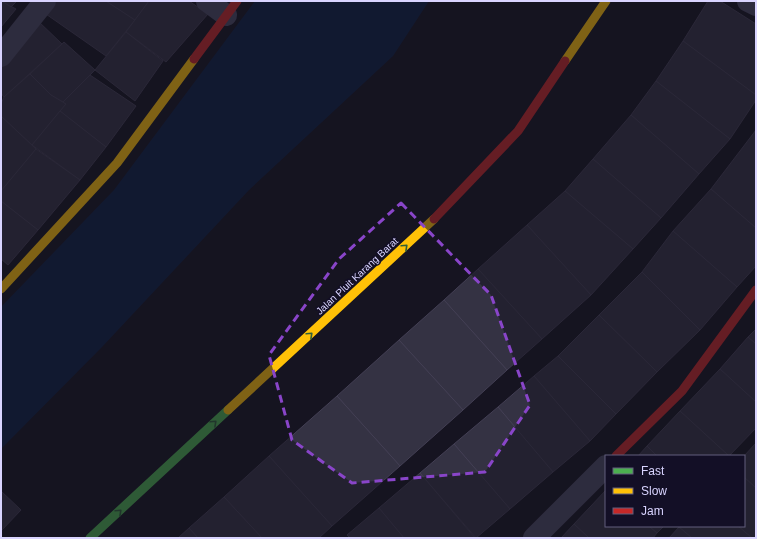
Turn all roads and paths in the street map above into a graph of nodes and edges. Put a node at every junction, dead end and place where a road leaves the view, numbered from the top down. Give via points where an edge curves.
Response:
1 (45, 1) edge
2 (207, 1) edge
3 (606, 1) edge
4 (748, 1) edge
5 (756, 5) edge
6 (231, 8) edge
7 (1, 56) edge
8 (4, 280) edge
9 (756, 290) edge
10 (617, 455) edge
11 (605, 467) edge
12 (90, 538) edge
13 (534, 538) edge

1 - 7 street
2 - 6 street
12 -> 3 street, Jalan Pluit Karang Barat via 429,224 518,131
4 - 5 street
6 - 8 street via 117,163
9 - 10 street via 682,391
11 - 13 street

